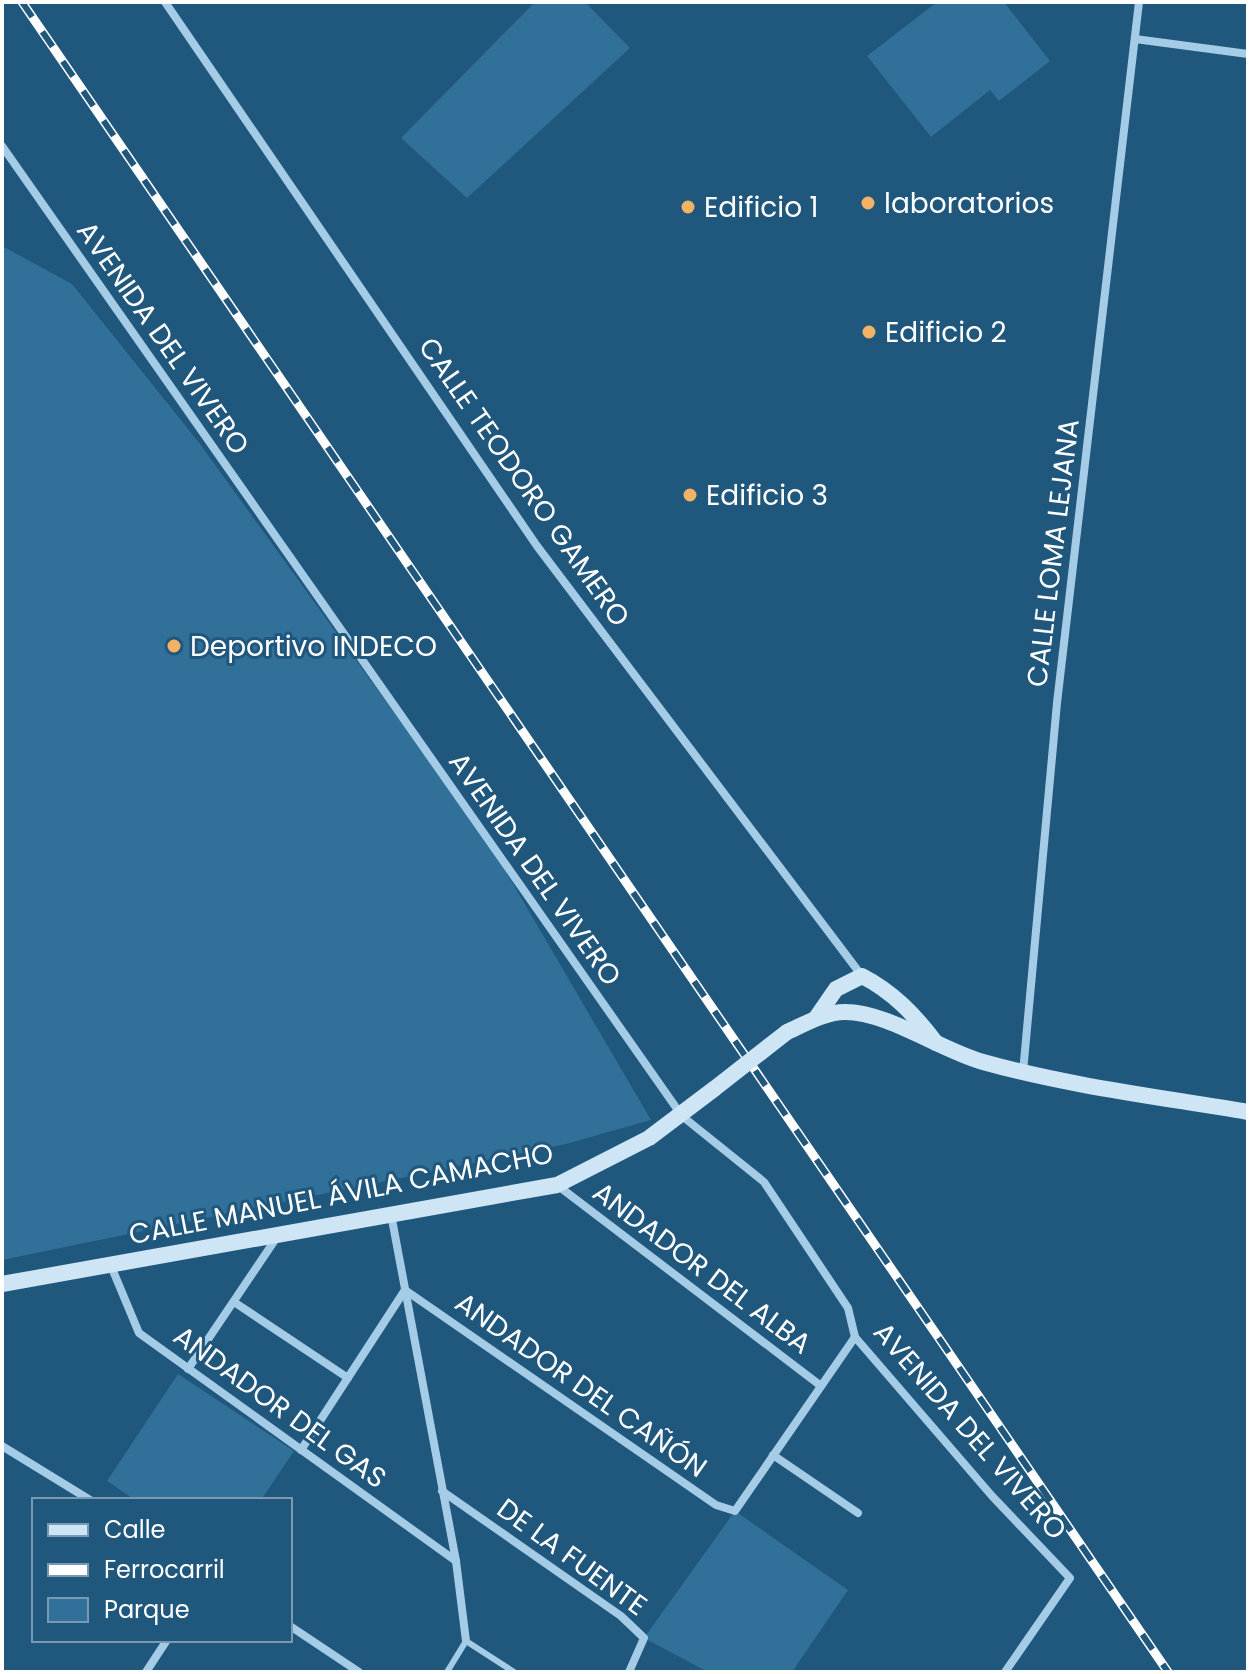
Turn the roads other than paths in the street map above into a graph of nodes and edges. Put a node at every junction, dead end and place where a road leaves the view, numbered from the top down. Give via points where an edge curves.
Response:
1 (165, 2) edge
2 (1139, 2) edge
3 (1135, 39) junction
4 (1248, 54) edge
5 (2, 146) edge
6 (862, 976) junction
7 (816, 1018) junction
8 (937, 1044) junction
9 (1023, 1072) junction
10 (1248, 1112) edge
11 (682, 1116) junction
12 (557, 1185) junction
13 (391, 1213) junction
14 (280, 1233) junction
15 (110, 1264) junction
16 (2, 1284) edge
17 (405, 1290) junction
18 (234, 1302) junction
19 (855, 1337) junction
20 (188, 1369) junction
21 (348, 1378) junction
22 (821, 1386) junction
23 (2, 1446) edge
24 (301, 1450) junction
25 (773, 1455) junction
26 (442, 1491) junction
27 (87, 1498) edge
28 (858, 1513) dead end
29 (456, 1561) junction
30 (292, 1627) edge
31 (466, 1641) junction
32 (166, 1642) edge
33 (146, 1672) edge
34 (359, 1672) edge
35 (447, 1672) edge
36 (514, 1672) edge
37 (629, 1672) edge
38 (1005, 1672) edge

1 - 6 street, CALLE TEODORO GAMERO via 537,546
2 - 3 street, CALLE LOMA LEJANA
3 - 4 street
3 - 9 street, CALLE LOMA LEJANA via 1057,703
5 - 11 street, AVENIDA DEL VIVERO
6 - 7 street via 836,989
6 - 8 street via 915,1016
7 - 8 street via 844,1011 871,1016
7 - 11 street, CALLE MANUEL ÁVILA CAMACHO, bridge via 787,1032
8 - 9 street
9 - 10 street
11 - 12 street, CALLE MANUEL ÁVILA CAMACHO
11 - 19 street, AVENIDA DEL VIVERO via 764,1182 848,1308
12 - 13 street, CALLE MANUEL ÁVILA CAMACHO
12 - 22 street, ANDADOR DEL ALBA
13 - 14 street, CALLE MANUEL ÁVILA CAMACHO
13 - 17 street
14 - 15 street, CALLE MANUEL ÁVILA CAMACHO
14 - 18 street
15 - 16 street, CALLE MANUEL ÁVILA CAMACHO
15 - 20 street, ANDADOR DEL GAS via 139,1333
17 - 21 street
17 - 25 street, ANDADOR DEL CAÑÓN via 716,1505 735,1511
17 - 26 street
18 - 20 street
18 - 21 street
19 - 22 street
19 - 38 street, AVENIDA DEL VIVERO via 1070,1578
20 - 24 street, ANDADOR DEL GAS
21 - 24 street
22 - 25 street
23 - 27 street
24 - 29 street, ANDADOR DEL GAS
25 - 28 street
26 - 29 street
26 - 37 street, DE LA FUENTE via 621,1616 644,1638
29 - 31 street
30 - 34 street
31 - 35 lane
31 - 36 lane
32 - 33 street

